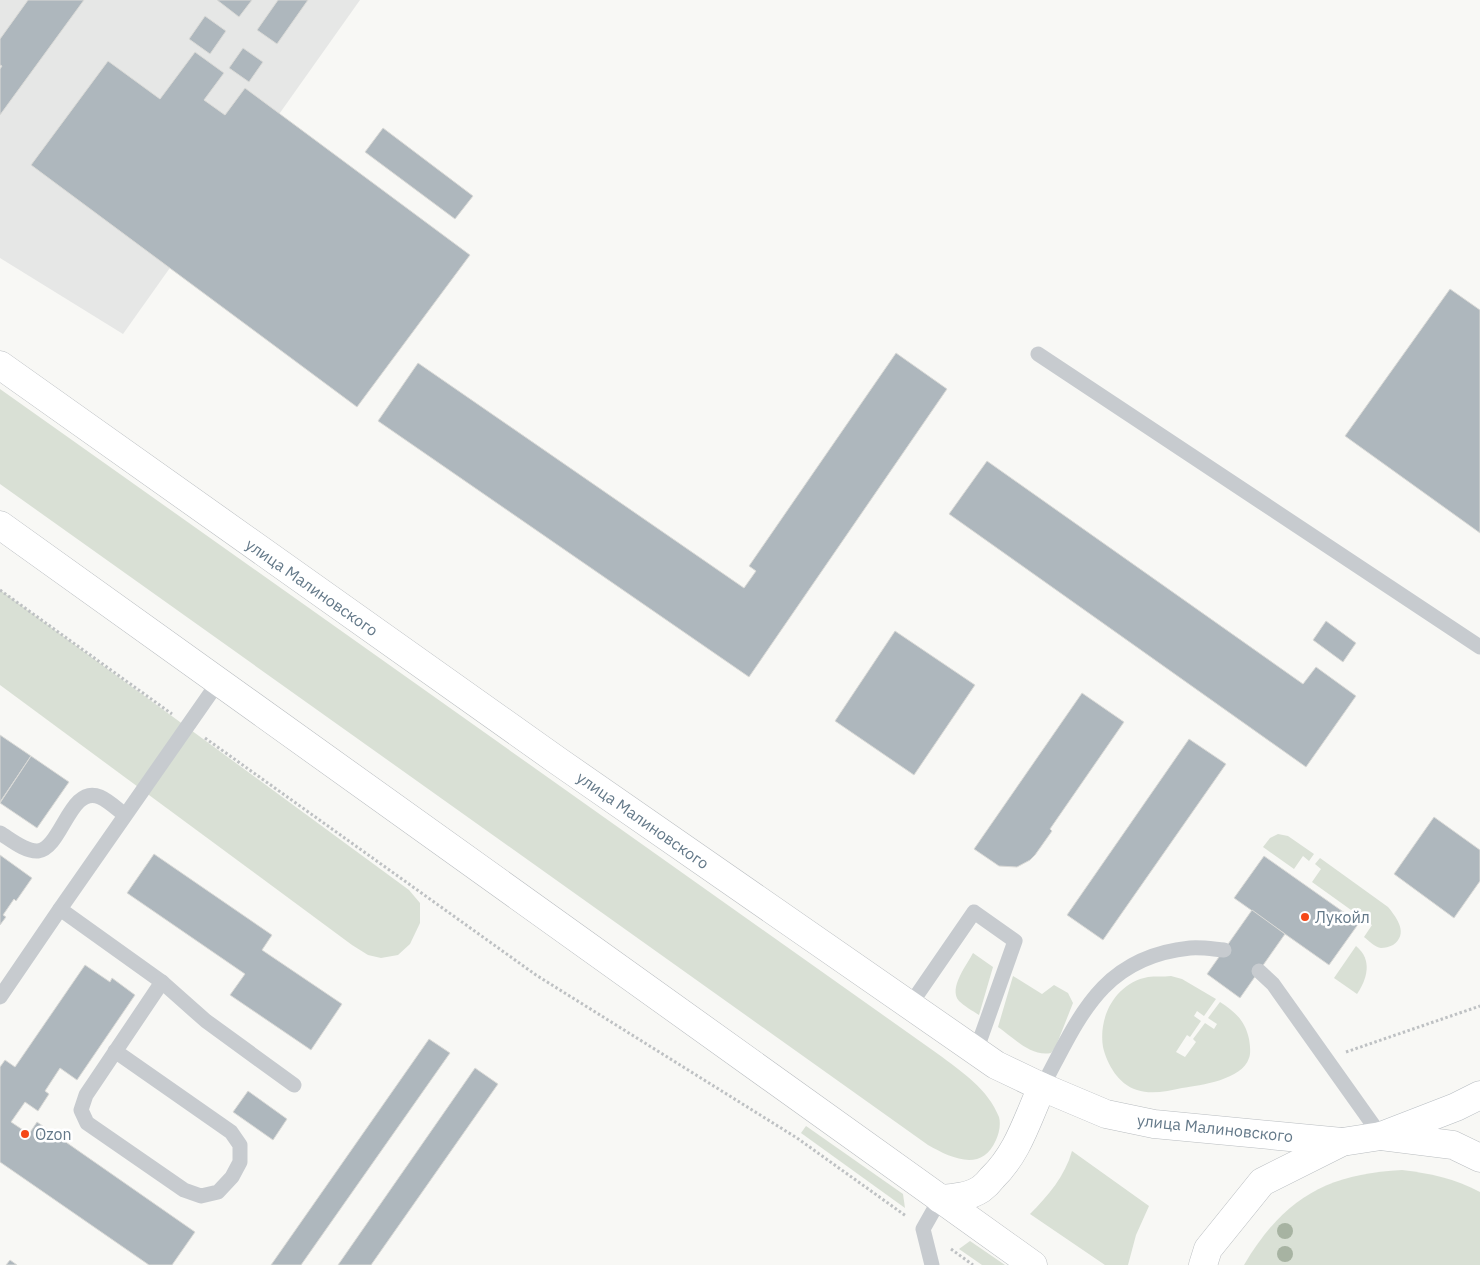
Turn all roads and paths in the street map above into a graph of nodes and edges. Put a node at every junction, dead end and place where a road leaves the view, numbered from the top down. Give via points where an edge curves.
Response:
1 (1038, 354) dead end
2 (0, 364) edge
3 (0, 525) edge
4 (0, 590) edge
5 (1480, 647) edge
6 (219, 681) junction
7 (188, 725) junction
8 (125, 815) junction
9 (0, 833) edge
10 (60, 909) junction
11 (1224, 950) dead end
12 (1259, 971) dead end
13 (162, 982) junction
14 (0, 997) edge
15 (910, 1005) junction
16 (1480, 1006) edge
17 (976, 1051) junction
18 (115, 1052) junction
19 (1327, 1059) junction
20 (294, 1085) dead end
21 (1042, 1087) junction
22 (1480, 1095) edge
23 (1381, 1136) junction
24 (1342, 1142) junction
25 (1480, 1158) edge
26 (940, 1199) junction
27 (924, 1229) junction
28 (931, 1264) edge
29 (973, 1265) edge
30 (1033, 1265) edge
31 (1203, 1265) edge

1 - 5 lane
2 - 15 main road, улица Малиновского via 558,761
3 - 6 main road
4 - 7 path
6 - 7 lane
6 - 26 main road
7 - 8 lane
7 - 27 path via 536,975 797,1138
8 - 9 lane via 100,797 89,796 79,800 47,847 37,851 23,847
8 - 10 lane
10 - 13 lane
10 - 14 lane
11 - 21 lane via 1191,948 1160,954 1133,963 1116,975 1088,1005
12 - 19 lane via 1273,984
13 - 18 lane
13 - 20 lane via 206,1021
15 - 17 main road, улица Малиновского
15 - 17 lane via 974,912 1015,941
16 - 19 path
17 - 21 main road, улица Малиновского via 996,1065
18 - 18 lane via 86,1096 81,1110 87,1123 184,1190 202,1196 218,1192 240,1162 240,1145 231,1132
19 - 23 lane
21 - 24 main road, улица Малиновского via 1106,1114 1154,1124
21 - 26 main road via 1012,1155 997,1173 981,1189 962,1197
22 - 23 main road
23 - 24 main road
23 - 25 main road via 1453,1145
24 - 31 main road via 1262,1182 1208,1249
26 - 27 lane
26 - 30 main road
27 - 28 lane
27 - 29 path

